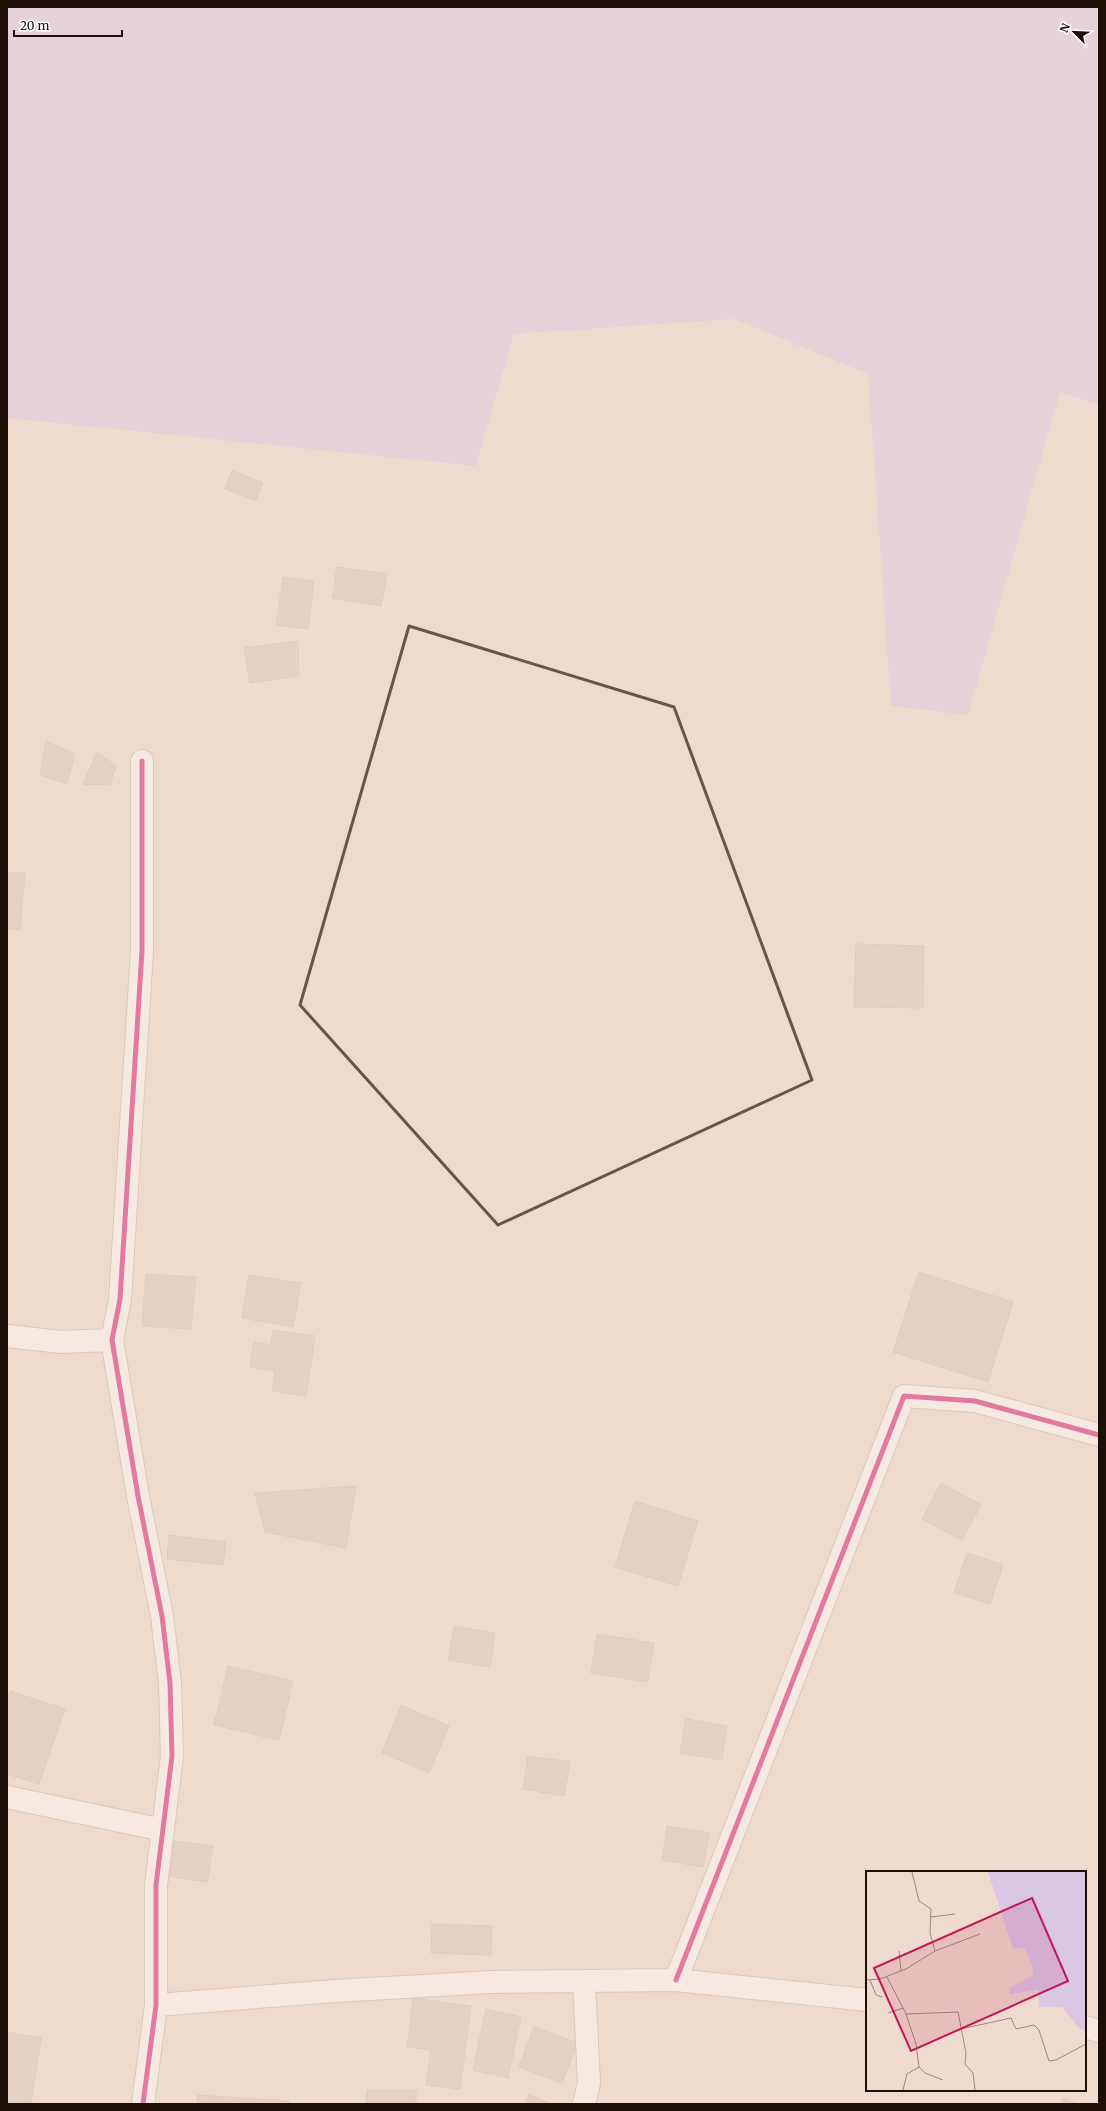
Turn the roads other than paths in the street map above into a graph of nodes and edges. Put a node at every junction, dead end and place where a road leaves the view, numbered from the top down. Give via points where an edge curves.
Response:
1 (142, 761) dead end
2 (7, 1336) edge
3 (112, 1340) junction
4 (1099, 1435) edge
5 (7, 1797) edge
6 (163, 1830) junction
7 (676, 1980) junction
8 (584, 1981) junction
9 (866, 2000) edge
10 (156, 2005) junction
11 (1086, 2027) edge
12 (1099, 2031) edge
13 (143, 2104) edge
14 (584, 2104) edge

1 - 3 street via 142,951 120,1299
2 - 3 street via 61,1342
3 - 6 street via 138,1496 162,1616 170,1683 172,1756
4 - 7 street via 975,1401 904,1396
5 - 6 street
6 - 10 street via 156,1885
7 - 8 street
7 - 9 street
8 - 10 street via 491,1982
8 - 14 street via 589,2082
10 - 13 street
11 - 12 street

